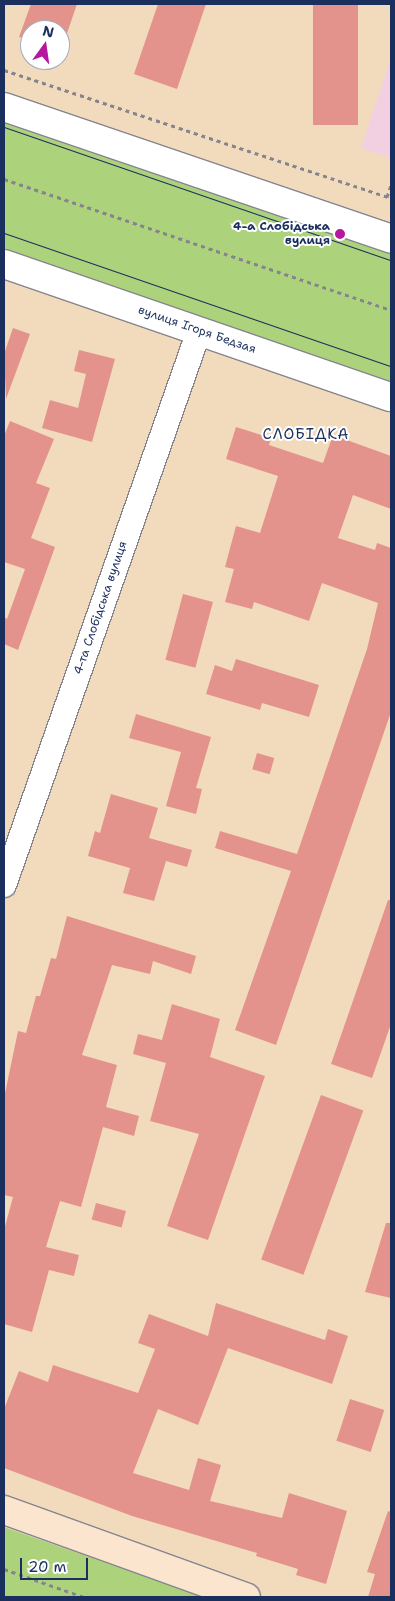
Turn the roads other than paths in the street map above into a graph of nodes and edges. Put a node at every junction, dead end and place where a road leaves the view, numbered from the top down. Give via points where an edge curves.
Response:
1 (4, 107) edge
2 (391, 239) edge
3 (4, 264) edge
4 (199, 331) junction
5 (391, 397) edge
6 (4, 885) edge
7 (4, 1510) edge
8 (246, 1597) edge

1 - 2 street
3 - 4 street, вулиця Ігоря Бедзая
4 - 5 street, вулиця Ігоря Бедзая
4 - 6 street, 4-та Слобідська вулиця
7 - 8 main road

